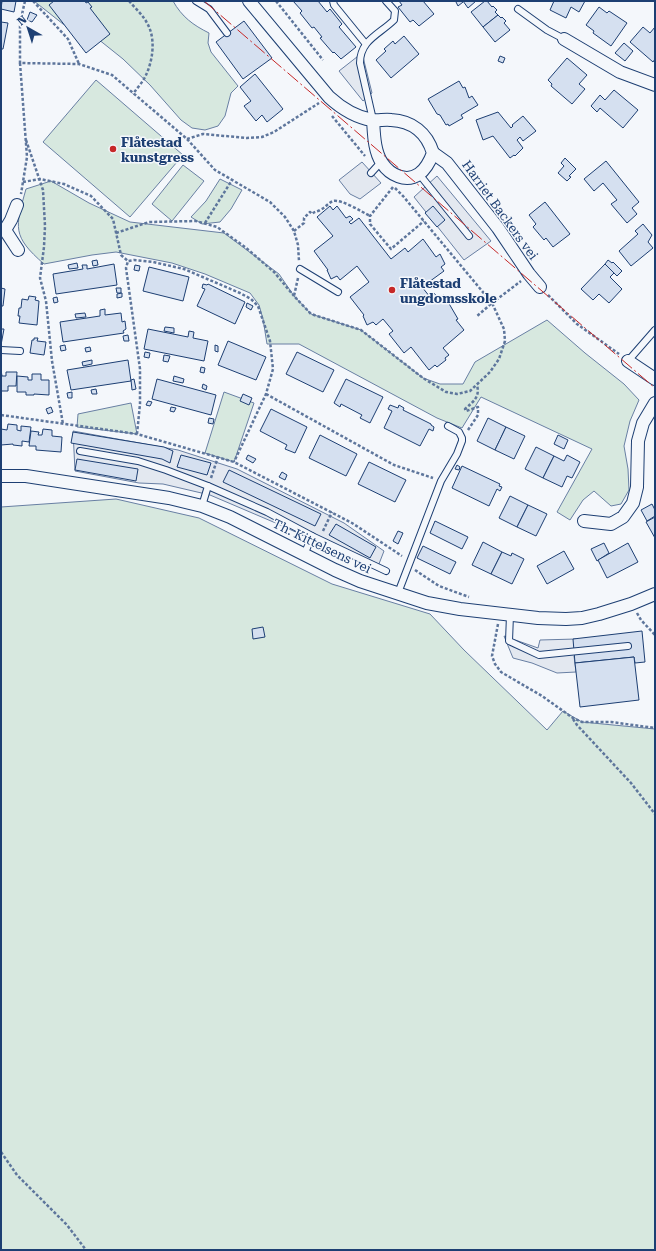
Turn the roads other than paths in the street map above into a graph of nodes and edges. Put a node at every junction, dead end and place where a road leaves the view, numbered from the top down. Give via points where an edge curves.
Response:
1 (196, 1) edge
2 (333, 1) edge
3 (386, 1) edge
4 (253, 2) edge
5 (518, 9) dead end
6 (227, 32) dead end
7 (564, 38) joint
8 (365, 43) junction
9 (655, 85) edge
10 (373, 120) junction
11 (433, 153) junction
12 (419, 174) junction
13 (17, 205) road end
14 (3, 230) edge
15 (469, 236) dead end
16 (18, 250) dead end
17 (300, 269) road end
18 (540, 287) road end
19 (338, 292) dead end
20 (655, 330) edge
21 (1, 350) edge
22 (20, 351) dead end
23 (628, 361) joint
24 (655, 380) edge
25 (655, 404) edge
26 (448, 426) dead end
27 (80, 451) dead end
28 (1, 476) edge
29 (208, 486) junction
30 (202, 506) junction
31 (584, 522) dead end
32 (312, 536) junction
33 (304, 555) junction
34 (386, 571) dead end
35 (398, 593) junction
36 (655, 594) edge
37 (505, 615) junction
38 (628, 646) dead end

1 - 6 lane via 209,9
2 - 8 lane
3 - 8 lane via 395,11 394,20
4 - 10 street, Harriet Backers vei via 329,97 340,107
5 - 7 lane via 546,30
7 - 9 street via 620,72
8 - 10 lane via 360,63
10 - 11 street, Harriet Backers vei via 406,123 421,131 430,142
10 - 12 street via 376,168 404,178
11 - 12 street via 427,166
11 - 18 street, Harriet Backers vei via 447,163
12 - 15 lane
13 - 14 street via 11,220
14 - 16 street
17 - 19 lane
20 - 23 lane
21 - 22 lane
23 - 24 street
25 - 31 street via 643,423 638,441 637,487 633,503 623,517 611,524
26 - 35 lane via 459,432 462,438 457,454 441,480
27 - 29 lane via 138,461
28 - 30 street, Th. Kittelsens vei via 26,476 169,498
29 - 30 lane
29 - 32 lane via 267,512
30 - 33 street, Th. Kittelsens vei via 230,517
32 - 33 lane
32 - 34 lane
33 - 35 street, Th. Kittelsens vei via 360,581
35 - 37 street, Th. Kittelsens vei via 426,603
36 - 37 street, Th. Kittelsens vei via 631,604 582,618
37 - 38 lane via 509,641 539,655

